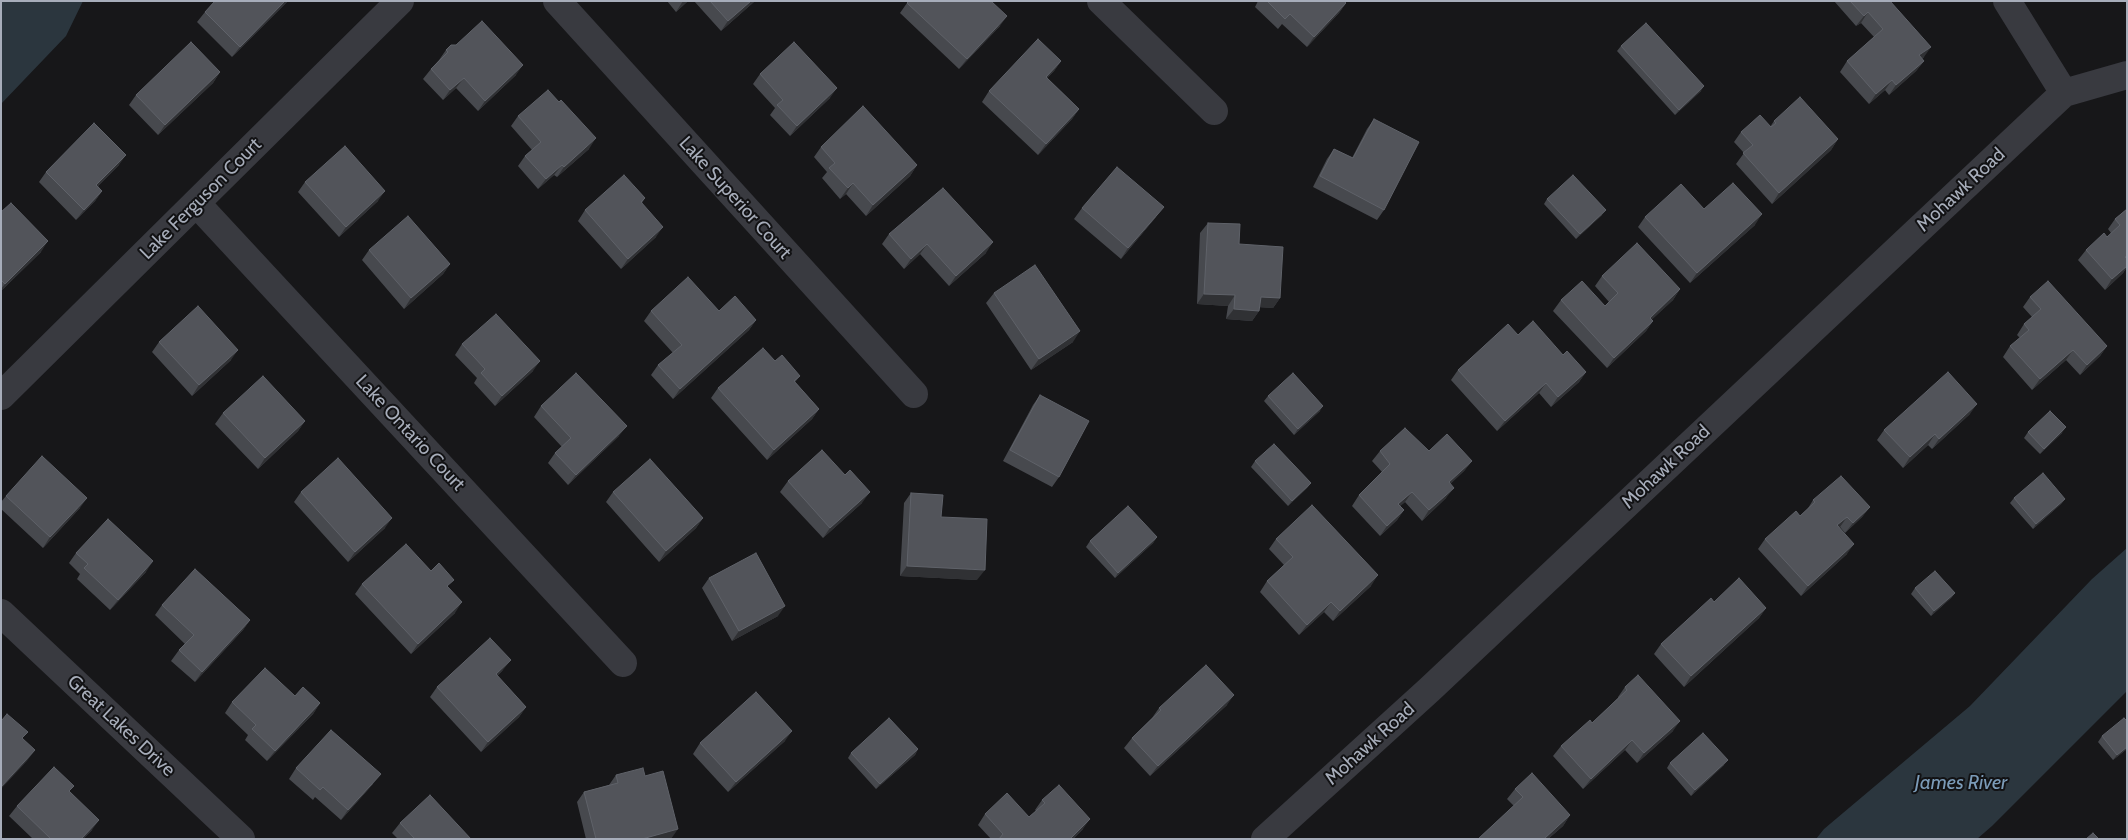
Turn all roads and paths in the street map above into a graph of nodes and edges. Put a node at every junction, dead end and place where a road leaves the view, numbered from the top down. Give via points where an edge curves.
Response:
1 (400, 1) edge
2 (557, 1) edge
3 (1101, 1) edge
4 (2007, 1) edge
5 (2127, 75) edge
6 (2064, 93) junction
7 (1214, 111) dead end
8 (197, 204) junction
9 (914, 394) dead end
10 (1, 396) edge
11 (1, 613) edge
12 (623, 663) dead end
13 (242, 839) edge
14 (1265, 839) edge

1 - 8 street, Lake Ferguson Court
2 - 9 street, Lake Superior Court
3 - 7 street
4 - 6 street
5 - 6 street, Mohawk Road
6 - 14 street, Mohawk Road via 1444,676
8 - 10 street, Lake Ferguson Court
8 - 12 street, Lake Ontario Court
11 - 13 street, Great Lakes Drive

